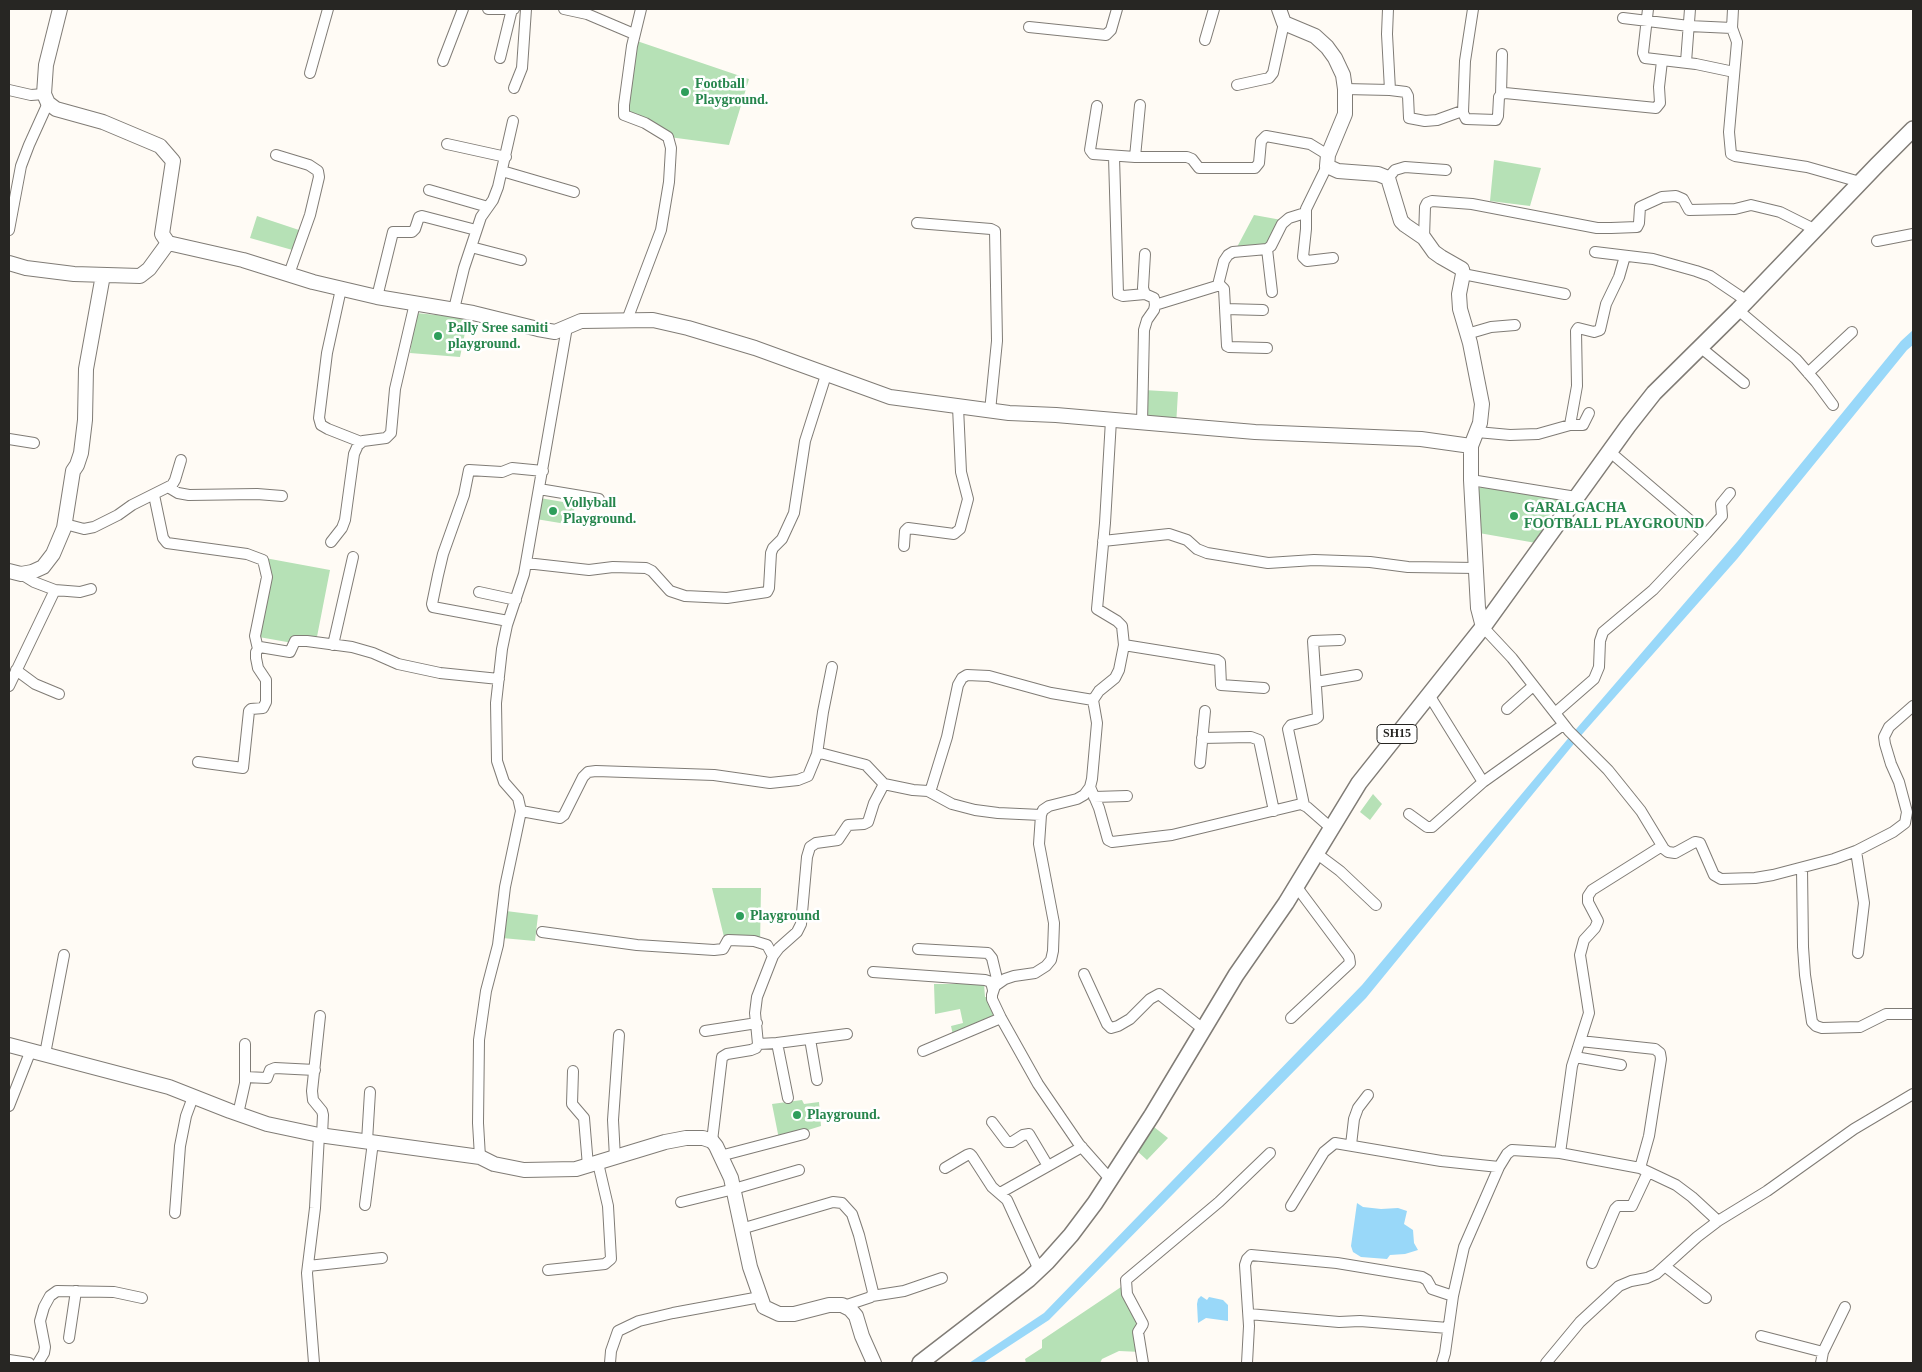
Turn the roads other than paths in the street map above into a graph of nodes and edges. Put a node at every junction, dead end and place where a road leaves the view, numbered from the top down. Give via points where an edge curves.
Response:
1 (60, 9) edge
2 (328, 9) edge
3 (463, 9) edge
4 (488, 9) edge
5 (513, 9) edge
6 (526, 9) edge
7 (564, 9) edge
8 (641, 9) edge
9 (1117, 9) edge
10 (1214, 9) edge
11 (1279, 9) edge
12 (1388, 9) edge
13 (1473, 9) edge
14 (1648, 9) edge
15 (1690, 9) edge
16 (1733, 9) edge
17 (587, 11) edge
18 (1623, 18) dead end
19 (1647, 20) junction
20 (1284, 24) junction
21 (1689, 26) junction
22 (1029, 27) dead end
23 (1732, 28) junction
24 (634, 34) junction
25 (1205, 40) dead end
26 (1502, 54) dead end
27 (500, 58) dead end
28 (443, 61) dead end
29 (1662, 61) junction
30 (1686, 62) junction
31 (1734, 72) junction
32 (310, 73) dead end
33 (1237, 85) dead end
34 (514, 88) dead end
35 (1345, 89) junction
36 (9, 90) edge
37 (1390, 90) junction
38 (1501, 95) junction
39 (46, 98) junction
40 (1140, 105) dead end
41 (1097, 106) dead end
42 (1463, 112) junction
43 (514, 121) dead end
44 (1913, 129) edge
45 (447, 144) dead end
46 (276, 155) dead end
47 (1114, 156) junction
48 (1135, 157) junction
49 (506, 158) junction
50 (1328, 160) junction
51 (1446, 170) dead end
52 (502, 172) junction
53 (1388, 178) junction
54 (1860, 182) junction
55 (429, 190) dead end
56 (574, 192) dead end
57 (488, 207) junction
58 (1305, 213) junction
59 (918, 223) dead end
60 (9, 230) edge
61 (476, 230) junction
62 (1816, 230) junction
63 (1913, 234) edge
64 (1424, 238) junction
65 (1878, 241) dead end
66 (168, 244) junction
67 (471, 247) junction
68 (1267, 249) junction
69 (1595, 252) dead end
70 (1145, 254) dead end
71 (1625, 256) junction
72 (1333, 258) dead end
73 (522, 260) dead end
74 (9, 263) edge
75 (289, 274) junction
76 (1463, 274) junction
77 (103, 275) junction
78 (1218, 285) junction
79 (341, 288) junction
80 (1272, 292) dead end
81 (1145, 294) junction
82 (1565, 294) dead end
83 (378, 297) junction
84 (415, 303) junction
85 (1155, 305) junction
86 (1742, 306) junction
87 (1225, 309) junction
88 (454, 310) junction
89 (1263, 310) dead end
90 (628, 320) junction
91 (1515, 325) dead end
92 (567, 327) junction
93 (1852, 332) dead end
94 (1468, 334) junction
95 (1700, 347) junction
96 (1266, 348) dead end
97 (1808, 373) junction
98 (826, 374) junction
99 (1744, 383) dead end
100 (1833, 405) dead end
101 (958, 407) junction
102 (990, 411) junction
103 (1589, 414) dead end
104 (1111, 420) junction
105 (1142, 423) junction
106 (1570, 424) junction
107 (1477, 432) junction
108 (9, 439) edge
109 (360, 442) junction
110 (34, 443) dead end
111 (1471, 446) junction
112 (1609, 451) junction
113 (181, 460) dead end
114 (543, 471) junction
115 (1471, 480) junction
116 (168, 487) junction
117 (540, 489) junction
118 (1730, 492) dead end
119 (154, 495) junction
120 (282, 496) dead end
121 (1576, 497) junction
122 (599, 499) dead end
123 (64, 524) junction
124 (1706, 534) junction
125 (1103, 541) junction
126 (331, 542) dead end
127 (904, 546) dead end
128 (353, 557) dead end
129 (526, 563) junction
130 (1476, 568) junction
131 (15, 573) edge
132 (91, 589) dead end
133 (55, 590) junction
134 (479, 592) dead end
135 (516, 600) junction
136 (508, 621) junction
137 (1483, 627) junction
138 (1340, 640) dead end
139 (333, 645) junction
140 (1124, 645) junction
141 (258, 649) junction
142 (832, 667) dead end
143 (16, 670) junction
144 (1357, 675) dead end
145 (499, 680) junction
146 (1316, 682) junction
147 (9, 686) edge
148 (1533, 686) junction
149 (1264, 688) dead end
150 (59, 694) dead end
151 (1429, 695) junction
152 (1093, 700) junction
153 (1913, 706) edge
154 (1507, 709) dead end
155 (1205, 710) dead end
156 (1555, 713) junction
157 (1566, 728) junction
158 (1202, 738) junction
159 (817, 754) junction
160 (198, 762) dead end
161 (1200, 763) dead end
162 (1483, 782) junction
163 (884, 784) junction
164 (928, 791) junction
165 (1092, 792) junction
166 (1127, 796) dead end
167 (1304, 805) junction
168 (521, 810) junction
169 (1274, 811) junction
170 (1910, 811) edge
171 (1041, 814) junction
172 (1409, 814) dead end
173 (1331, 828) junction
174 (1662, 846) junction
175 (1856, 851) junction
176 (1316, 853) junction
177 (1802, 868) junction
178 (1296, 886) junction
179 (1376, 905) dead end
180 (542, 932) dead end
181 (918, 949) dead end
182 (1858, 953) dead end
183 (64, 956) dead end
184 (773, 956) junction
185 (873, 972) dead end
186 (1084, 974) dead end
187 (996, 987) junction
188 (1913, 1014) edge
189 (320, 1016) dead end
190 (1002, 1018) junction
191 (1291, 1018) dead end
192 (756, 1023) junction
193 (1203, 1028) junction
194 (705, 1031) dead end
195 (847, 1034) dead end
196 (618, 1035) dead end
197 (810, 1039) junction
198 (1580, 1041) junction
199 (777, 1043) junction
200 (245, 1044) dead end
201 (758, 1044) junction
202 (9, 1045) edge
203 (31, 1050) junction
204 (923, 1051) dead end
205 (45, 1054) junction
206 (1575, 1057) junction
207 (1621, 1064) dead end
208 (315, 1070) junction
209 (573, 1071) dead end
210 (245, 1077) junction
211 (817, 1080) dead end
212 (370, 1092) dead end
213 (1913, 1094) edge
214 (1368, 1095) dead end
215 (193, 1097) junction
216 (788, 1098) dead end
217 (9, 1106) edge
218 (238, 1114) junction
219 (992, 1122) dead end
220 (804, 1134) dead end
221 (320, 1135) junction
222 (370, 1141) junction
223 (712, 1141) junction
224 (1351, 1145) junction
225 (1082, 1147) junction
226 (1270, 1153) dead end
227 (1560, 1154) junction
228 (480, 1156) junction
229 (720, 1156) junction
230 (615, 1158) junction
231 (593, 1165) junction
232 (1048, 1166) junction
233 (1499, 1167) junction
234 (945, 1168) dead end
235 (799, 1170) dead end
236 (1644, 1170) junction
237 (1110, 1179) junction
238 (734, 1189) junction
239 (1000, 1193) junction
240 (681, 1202) dead end
241 (365, 1205) dead end
242 (1291, 1206) dead end
243 (175, 1214) dead end
244 (1718, 1221) junction
245 (741, 1229) junction
246 (382, 1258) dead end
247 (1592, 1263) dead end
248 (308, 1266) junction
249 (1666, 1267) junction
250 (548, 1270) dead end
251 (1038, 1270) junction
252 (942, 1278) dead end
253 (76, 1291) junction
254 (872, 1296) junction
255 (1453, 1296) junction
256 (760, 1297) junction
257 (142, 1298) dead end
258 (1706, 1298) dead end
259 (844, 1306) junction
260 (1845, 1307) dead end
261 (1249, 1314) junction
262 (1448, 1328) junction
263 (1761, 1336) dead end
264 (69, 1338) dead end
265 (1823, 1352) junction
266 (9, 1360) edge
267 (28, 1363) edge
268 (38, 1363) edge
269 (314, 1363) edge
270 (610, 1363) edge
271 (874, 1363) edge
272 (920, 1363) edge
273 (1143, 1363) edge
274 (1250, 1363) edge
275 (1442, 1363) edge
276 (1546, 1363) edge
277 (1821, 1363) edge

1 - 39 street via 46,65
2 - 32 street
3 - 28 street
4 - 5 street
5 - 27 street
6 - 34 street via 522,68
7 - 17 street
8 - 24 street
9 - 22 street via 1111,30 1106,35
10 - 25 street
11 - 20 street
12 - 37 street
13 - 42 street via 1465,61
14 - 19 street
15 - 21 street
16 - 23 street
17 - 24 street
18 - 19 street
19 - 21 street
19 - 29 street via 1643,55
20 - 33 street via 1269,78
20 - 35 street via 1315,36 1327,47 1343,75
21 - 23 street
21 - 30 street
23 - 31 street via 1737,42
24 - 90 street via 624,115 668,137 671,148 661,230
26 - 38 street
29 - 30 street
29 - 38 street via 1660,104 1656,108 1560,97
30 - 31 street
31 - 54 street via 1729,132 1731,154 1807,167
35 - 37 street
35 - 50 street via 1345,114
36 - 39 street
37 - 42 street via 1407,93 1408,114 1412,120 1431,121
38 - 42 street via 1496,120 1468,120
39 - 60 street via 21,166
39 - 66 street via 56,108 103,122 160,146 173,161 162,234
40 - 48 street
41 - 47 street via 1091,153
43 - 49 street
44 - 54 main road, SH15
45 - 49 street
46 - 75 street via 309,165 318,171 319,177 310,215
47 - 48 street
47 - 81 street via 1118,294
48 - 50 street via 1187,157 1199,168 1255,168 1259,163 1261,141 1266,136 1310,144
49 - 52 street
50 - 53 street via 1338,171 1378,174
50 - 58 street
51 - 53 street via 1405,167 1395,170
52 - 56 street
52 - 57 street
53 - 64 street via 1401,221
54 - 62 main road, SH15
55 - 57 street
57 - 61 street
58 - 68 street via 1286,220
58 - 72 street via 1304,259
59 - 102 street via 995,231 997,341
61 - 67 street
61 - 83 street via 422,216 412,232 393,232
62 - 64 street via 1780,212 1751,205 1735,209 1689,210 1676,196 1662,197 1640,207 1636,227 1611,228 1472,204 1432,201 1425,207
62 - 86 main road, SH15
63 - 65 street
64 - 76 street via 1434,252 1458,265
66 - 75 street via 243,260
66 - 77 street via 140,276
67 - 73 street
67 - 88 street
68 - 78 street via 1228,255
68 - 80 street
69 - 71 street
70 - 81 street via 1142,288
71 - 86 street via 1653,259 1696,271 1718,281
71 - 106 street via 1606,304 1600,330 1594,332 1578,328 1576,331 1577,386
74 - 77 street via 74,274
75 - 79 street
76 - 82 street
76 - 94 street via 1459,301
77 - 123 street via 86,369 81,453 73,471
78 - 85 street
78 - 87 street via 1224,289
79 - 83 street
79 - 109 street via 327,353 319,418 321,425
81 - 85 street via 1154,298
83 - 84 street
84 - 88 street
84 - 109 street via 394,388 391,433 386,438
85 - 105 street via 1144,330
86 - 95 main road, SH15
86 - 97 street
87 - 89 street
87 - 96 street via 1227,346
88 - 92 street via 555,332
90 - 92 street via 581,321
90 - 98 street via 653,320 688,328
91 - 94 street via 1491,327
92 - 114 street
93 - 97 street
94 - 107 street via 1482,404
95 - 99 street
95 - 112 main road, SH15 via 1654,393
97 - 100 street
98 - 101 street via 890,397
98 - 129 street via 805,442 794,513 782,539 771,553 767,592 721,598 685,596 670,591 646,568 589,570
101 - 102 street
101 - 127 street via 961,472 968,499 960,529 954,534 908,528
102 - 104 street
103 - 106 street via 1583,425
104 - 105 street
104 - 125 street
105 - 111 street via 1255,432 1422,439
106 - 107 street via 1538,434
107 - 111 street
108 - 110 street
109 - 126 street via 354,454 342,528
111 - 115 street
112 - 121 main road, SH15
112 - 124 street
113 - 116 street via 175,480
114 - 117 street
114 - 136 street via 512,468 502,472 469,470 464,495 439,568 433,607
115 - 121 street
115 - 130 street
116 - 119 street
116 - 120 street via 189,495
117 - 122 street
117 - 129 street
118 - 124 street via 1721,504 1722,516
119 - 123 street via 94,527 84,529
119 - 141 street via 164,542 232,551 263,560 267,577 255,636
121 - 137 main road, SH15
123 - 131 street via 53,554 43,567 32,572
124 - 156 street via 1653,590 1603,632 1599,667 1594,679
125 - 130 street via 1169,534 1187,540 1207,554 1268,563 1314,560
125 - 140 street via 1097,609 1122,626
128 - 139 street
129 - 135 street
130 - 137 street via 1478,608
131 - 133 street
132 - 133 street via 80,592
133 - 143 street
134 - 135 street
135 - 136 street
136 - 145 street
137 - 148 street
137 - 151 main road, SH15
138 - 146 street via 1313,642
139 - 141 street via 298,640 290,652
139 - 145 street via 440,673
140 - 149 street via 1217,660 1220,662 1222,685
140 - 152 street via 1115,678
141 - 160 street via 256,658 266,680 266,702 263,708 249,711 244,768
142 - 159 street
143 - 147 street
143 - 150 street via 35,684
144 - 146 street
145 - 168 street via 497,761 504,782 518,798
146 - 167 street via 1317,718 1288,729
148 - 154 street
148 - 156 street
151 - 162 street
151 - 173 main road, SH15 via 1359,783
152 - 164 street via 1051,693 989,676 967,675 958,685 947,737
152 - 165 street via 1097,724
153 - 170 street via 1889,727 1884,736
155 - 158 street
156 - 157 street
157 - 162 street
157 - 174 street via 1598,758 1636,804
158 - 161 street
158 - 169 street via 1251,737 1259,740
159 - 163 street via 825,753 866,764
159 - 168 street via 808,776 770,783 714,775 588,772 560,818
162 - 172 street via 1432,827
163 - 164 street
163 - 184 street via 868,822 848,826 838,840 810,847 801,924
164 - 171 street via 952,804 975,810
165 - 166 street
165 - 169 street via 1108,840 1112,842 1172,835
165 - 171 street via 1049,806
167 - 169 street
167 - 173 street
168 - 228 street via 479,1040
170 - 175 street via 1900,828
171 - 187 street via 1039,844 1054,923 1053,951 1046,966 1035,973 1014,976
173 - 176 main road, SH15
174 - 177 street via 1672,853 1695,842 1700,843 1714,876 1720,880 1755,878
174 - 198 street via 1592,890 1588,896 1598,921 1581,950 1580,962 1589,1013
175 - 177 street
175 - 182 street via 1864,903
176 - 178 main road, SH15
176 - 179 street
177 - 188 street via 1804,975 1812,1022 1822,1028 1860,1027 1886,1014
178 - 191 street via 1350,960 1347,968
178 - 193 main road, SH15
180 - 184 street via 637,945 714,950 722,949 728,940 754,941 767,945
181 - 187 street via 988,953 992,958
183 - 205 street
184 - 192 street via 757,997
185 - 187 street via 985,980
186 - 193 street via 1111,1028 1130,1019 1159,994
187 - 190 street via 992,1000
189 - 208 street
190 - 204 street
190 - 225 street via 1038,1084
192 - 194 street
192 - 201 street
193 - 237 main road, SH15
195 - 197 street
196 - 230 street via 613,1120
197 - 199 street
197 - 211 street
198 - 206 street
198 - 236 street via 1655,1049 1660,1053
199 - 201 street
199 - 216 street
200 - 210 street
201 - 223 street via 751,1050 722,1057
202 - 203 street
203 - 205 street
203 - 217 street
205 - 215 street via 170,1087
206 - 207 street
206 - 227 street
208 - 210 street via 275,1068 270,1070 267,1078
208 - 221 street via 312,1091 313,1100 322,1111
209 - 231 street via 572,1104 584,1118
210 - 218 street
212 - 222 street
213 - 244 street
214 - 224 street via 1354,1119
215 - 218 street
215 - 243 street via 181,1139
218 - 221 street
219 - 232 street via 1007,1142 1029,1134
220 - 229 street
221 - 222 street
221 - 248 street
222 - 228 street
222 - 241 street
223 - 229 street
223 - 230 street via 686,1138
224 - 233 street via 1441,1161
224 - 242 street via 1335,1143 1328,1148
225 - 232 street
225 - 237 street
226 - 273 street via 1213,1208 1126,1280 1128,1294 1143,1324 1138,1332
227 - 233 street via 1512,1150
227 - 236 street
228 - 231 street via 494,1164 524,1170 576,1169
229 - 238 street
230 - 231 street
231 - 250 street via 605,1188 611,1259 605,1264
232 - 239 street
233 - 255 street via 1464,1248
234 - 239 street via 970,1154 992,1187
235 - 238 street
236 - 244 street via 1676,1185
236 - 247 street via 1632,1206 1615,1209
237 - 251 main road, SH15 via 1071,1235
238 - 240 street
238 - 245 street
239 - 251 street via 1007,1200
244 - 249 street
245 - 254 street via 833,1202 842,1203 852,1214 859,1235 873,1288
245 - 256 street
246 - 248 street
248 - 269 street
249 - 258 street
249 - 276 street via 1652,1276 1619,1286 1580,1322
251 - 272 main road, SH15
252 - 254 street via 904,1291
253 - 257 street via 114,1292
253 - 264 street
253 - 268 street via 57,1291 44,1307 40,1321 44,1353
254 - 259 street
255 - 261 street via 1432,1289 1422,1278 1337,1263 1255,1255 1247,1258 1245,1265
255 - 262 street
256 - 259 street via 764,1307 779,1314 794,1314 828,1305
256 - 270 street via 639,1321 618,1331
259 - 271 street via 856,1316
260 - 265 street
261 - 262 street
261 - 274 street
262 - 275 street
263 - 265 street
265 - 277 street
266 - 267 street

